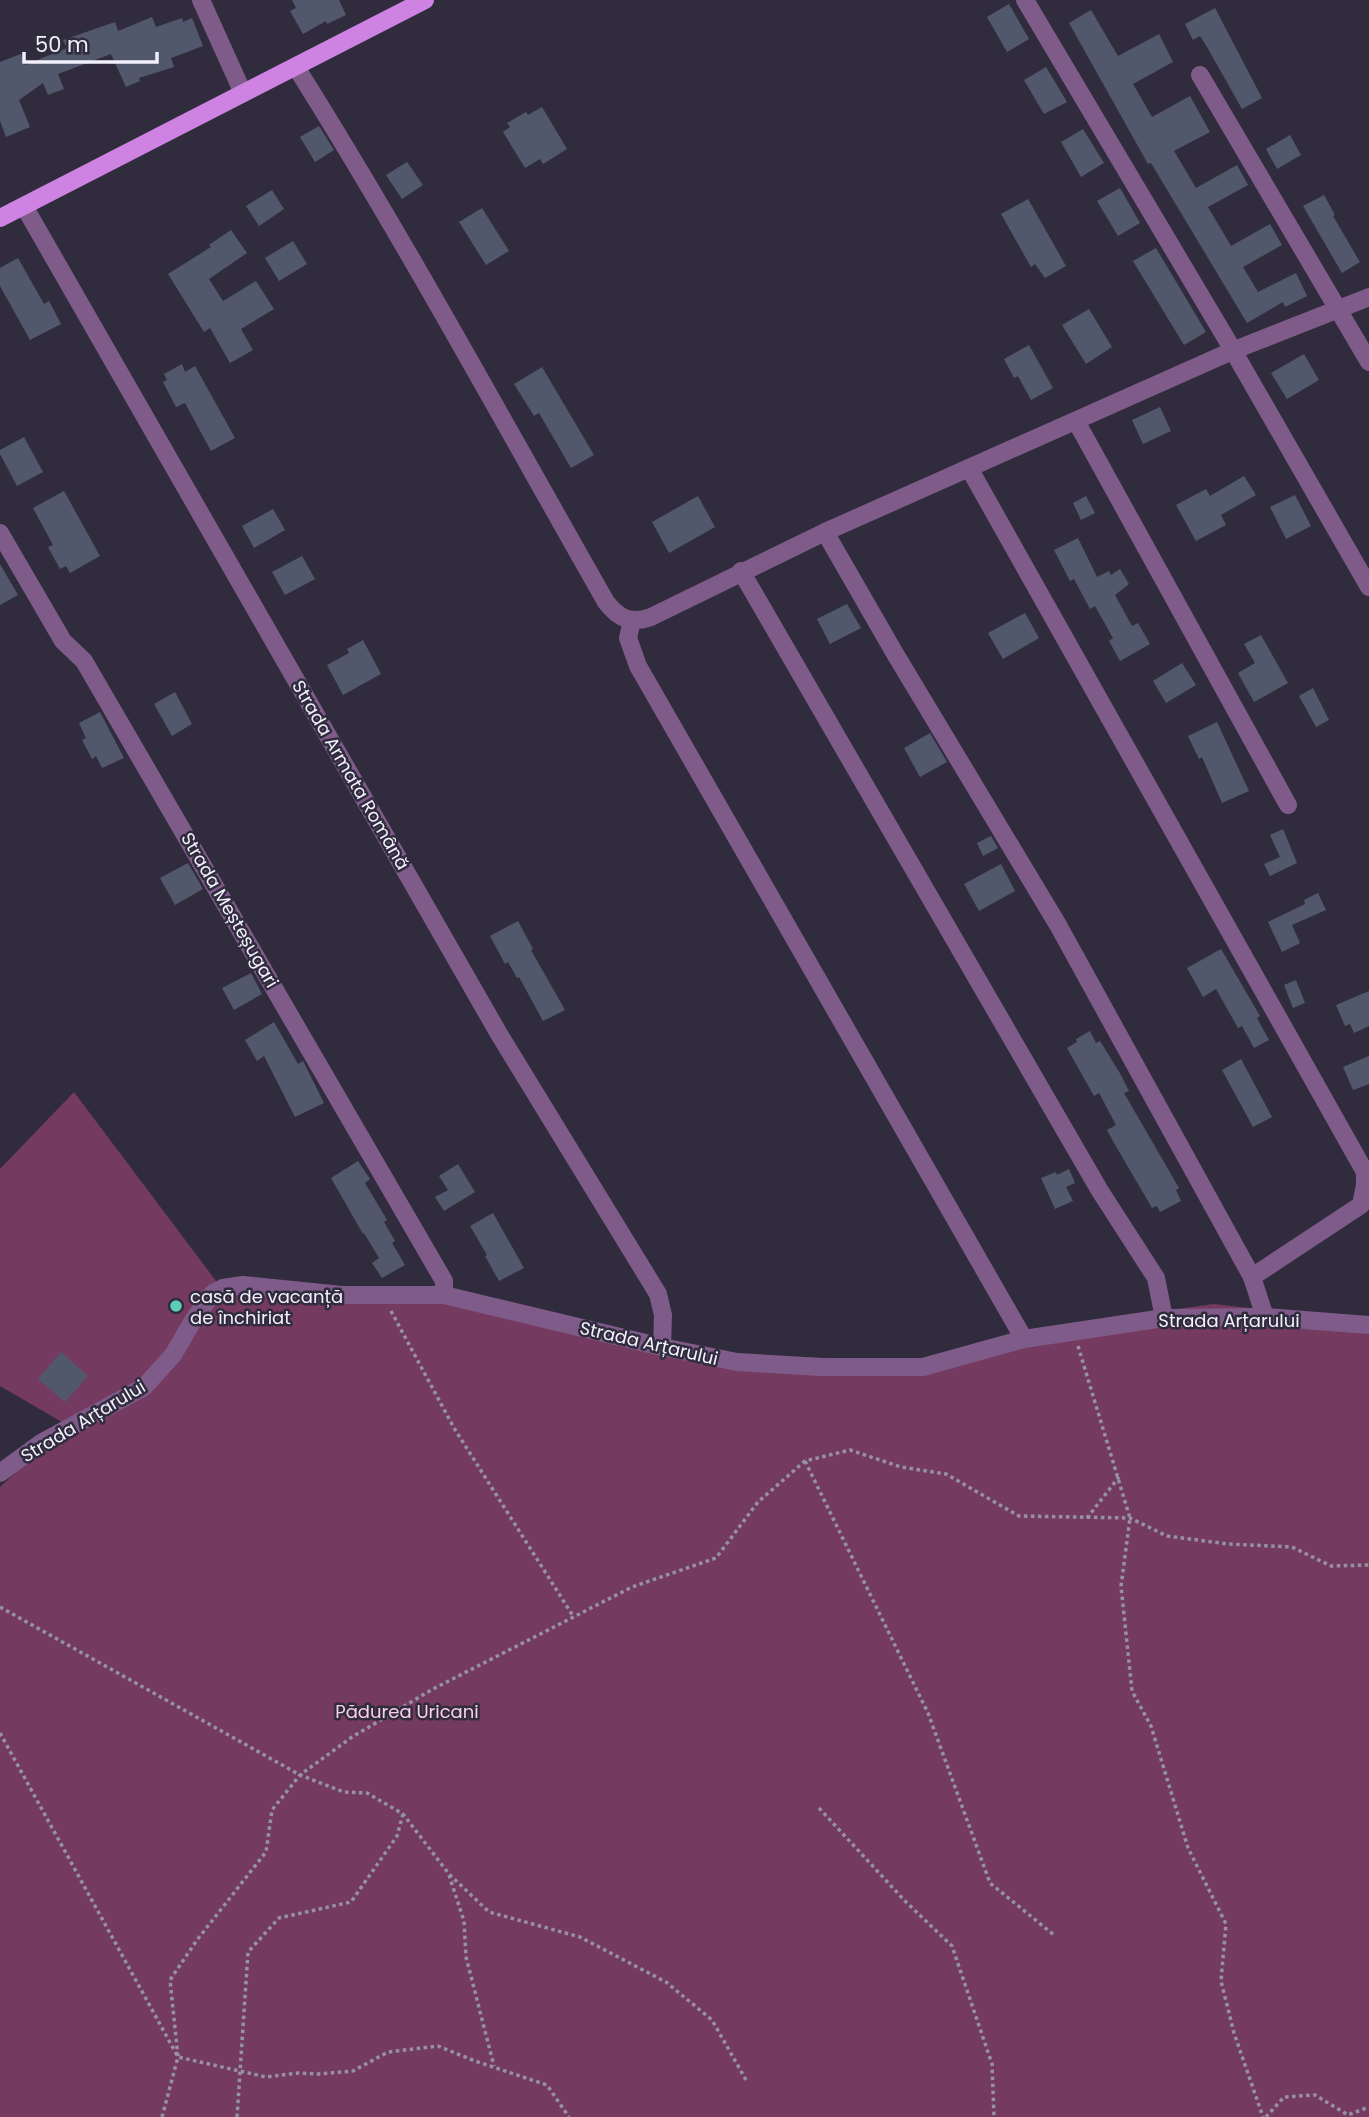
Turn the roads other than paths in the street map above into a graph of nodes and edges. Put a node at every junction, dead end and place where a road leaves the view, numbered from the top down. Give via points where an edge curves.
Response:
1 (201, 0) edge
2 (425, 0) edge
3 (1025, 0) edge
4 (296, 66) junction
5 (1200, 75) dead end
6 (243, 93) junction
7 (24, 206) junction
8 (0, 217) edge
9 (1369, 297) edge
10 (1339, 310) junction
11 (1232, 351) junction
12 (1369, 362) edge
13 (1076, 421) junction
14 (969, 468) junction
15 (825, 532) junction
16 (0, 533) edge
17 (741, 571) junction
18 (1369, 587) edge
19 (632, 621) junction
20 (1288, 805) dead end
21 (1252, 1277) junction
22 (444, 1296) junction
23 (1265, 1317) junction
24 (1164, 1318) junction
25 (1369, 1325) edge
26 (1024, 1339) junction
27 (662, 1347) junction
28 (0, 1473) edge

1 - 6 street
2 - 4 main road
3 - 11 street
4 - 6 main road
4 - 19 street via 431,290 606,602 614,613
5 - 10 street
6 - 7 main road
7 - 8 main road
7 - 27 street, Strada Armata Română via 499,1034 658,1294
9 - 10 street
10 - 11 street
10 - 12 street
11 - 13 street
11 - 18 street
13 - 14 street
13 - 20 street
14 - 15 street
14 - 21 street via 1365,1172 1361,1205
15 - 17 street
15 - 21 street via 1058,925
16 - 22 street, Strada Meșteșugari via 63,641 84,661 193,846 444,1281
17 - 19 street via 651,617
17 - 24 street via 1093,1179 1156,1278
19 - 26 street via 628,638 638,666
21 - 23 street
22 - 27 street, Strada Arțarului
22 - 28 street, Strada Arțarului via 257,1286 218,1289 173,1355 144,1387 49,1438
23 - 24 street, Strada Arțarului
23 - 25 street, Strada Arțarului
24 - 26 street, Strada Arțarului
26 - 27 street, Strada Arțarului via 902,1369 737,1362

